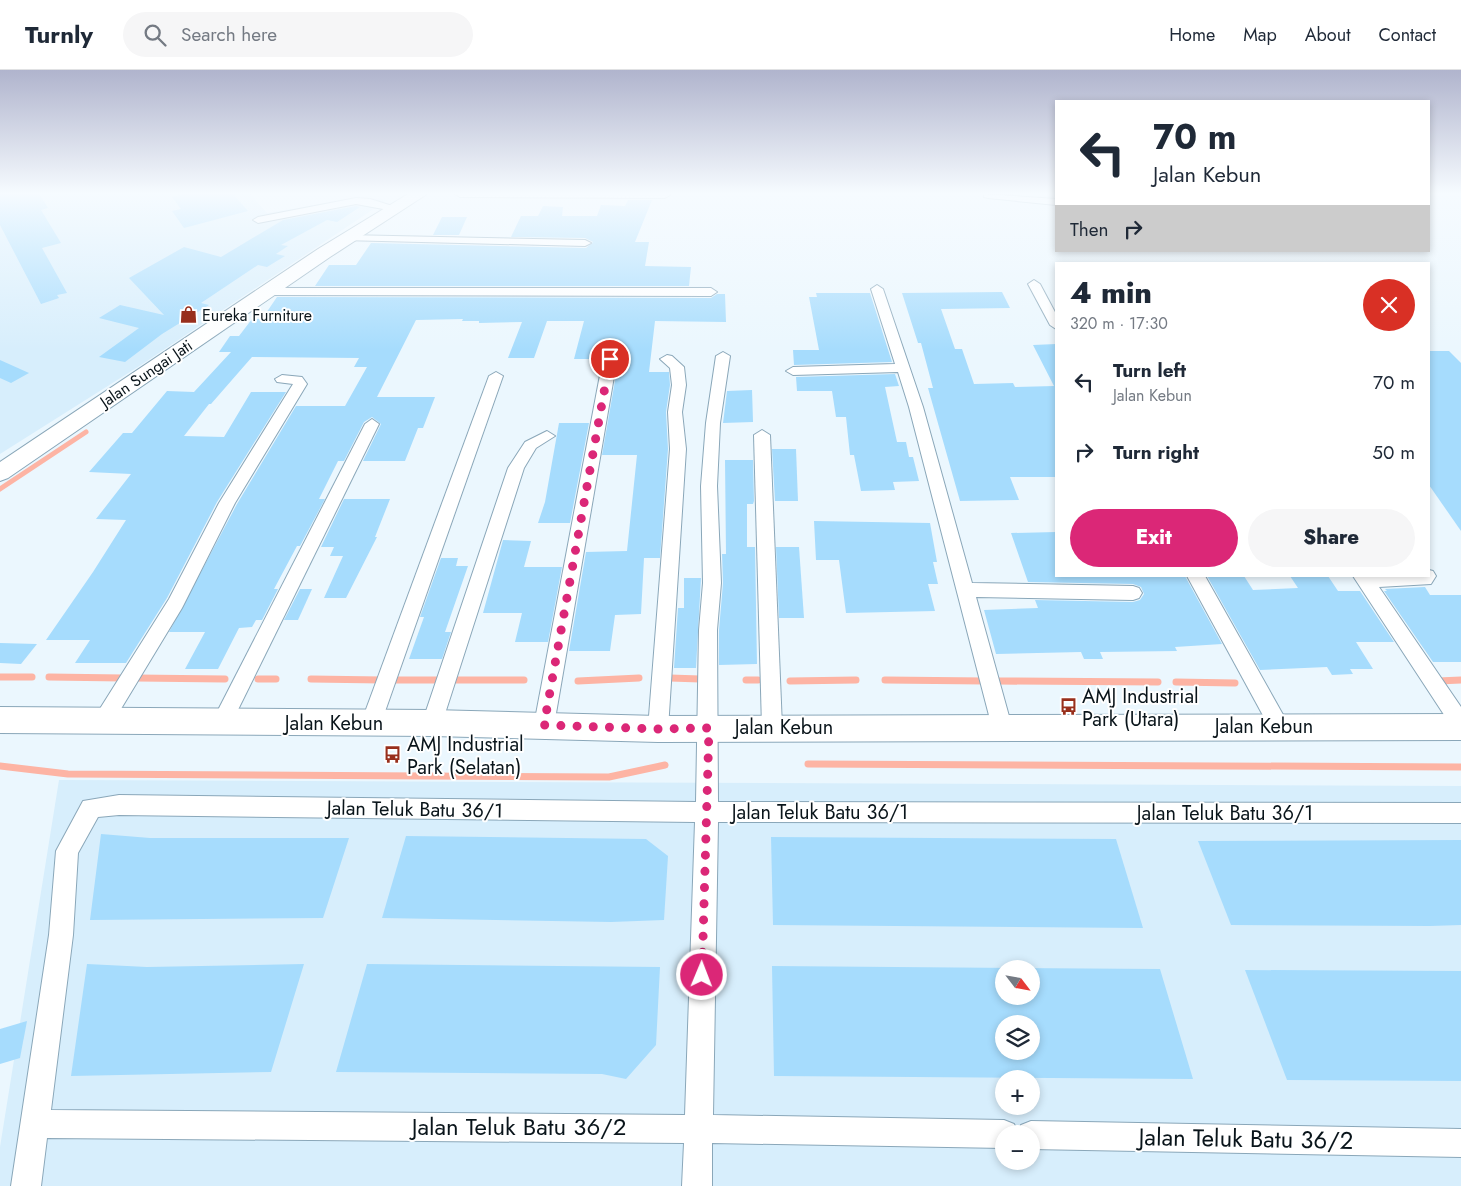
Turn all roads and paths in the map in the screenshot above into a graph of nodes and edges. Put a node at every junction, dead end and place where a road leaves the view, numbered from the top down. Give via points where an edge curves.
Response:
1 (334, 246) edge
2 (1034, 284) dead end
3 (877, 289) dead end
4 (266, 292) junction
5 (711, 292) dead end
6 (1055, 323) edge
7 (723, 356) dead end
8 (610, 359) dead end
9 (667, 359) dead end
10 (903, 368) junction
11 (792, 371) dead end
12 (496, 376) dead end
13 (282, 379) dead end
14 (372, 424) dead end
15 (762, 435) dead end
16 (547, 436) dead end
17 (0, 473) edge
18 (1197, 577) edge
19 (1426, 577) edge
20 (1364, 578) edge
21 (966, 590) junction
22 (1133, 593) dead end
23 (5, 721) edge
24 (102, 722) junction
25 (222, 722) junction
26 (370, 723) junction
27 (432, 723) junction
28 (544, 725) junction
29 (1280, 726) junction
30 (1461, 726) edge
31 (772, 727) junction
32 (1002, 727) junction
33 (709, 728) junction
34 (658, 729) junction
35 (706, 812) junction
36 (1461, 813) edge
37 (34, 1124) junction
38 (698, 1129) junction
39 (995, 1134) edge
40 (1040, 1135) edge
41 (1461, 1143) edge
42 (26, 1186) edge
43 (696, 1186) edge

1 - 4 main road, Jalan Sungai Jati
2 - 6 street
3 - 10 street
4 - 5 street
4 - 17 main road, Jalan Sungai Jati
7 - 33 street via 713,423 709,486 712,583 708,630
8 - 28 street
9 - 34 street via 677,367 679,385 675,412 678,449
10 - 11 street
10 - 21 street
12 - 26 street
13 - 24 street via 298,380 300,384 227,503 176,603
14 - 25 street
15 - 31 street
16 - 27 street via 530,445 516,468
18 - 29 street
19 - 20 street via 1402,581
20 - 30 street
21 - 22 street
21 - 32 street
23 - 24 main road, Jalan Kebun
24 - 25 main road, Jalan Kebun
25 - 26 main road, Jalan Kebun
26 - 27 main road, Jalan Kebun
27 - 28 main road, Jalan Kebun
28 - 34 main road, Jalan Kebun
29 - 30 main road, Jalan Kebun
29 - 32 main road, Jalan Kebun
31 - 32 main road, Jalan Kebun
31 - 33 main road, Jalan Kebun
33 - 34 main road, Jalan Kebun
33 - 35 street
35 - 36 street, Jalan Teluk Batu 36/1
35 - 37 street, Jalan Teluk Batu 36/1 via 119,805 91,808 68,851 62,935
35 - 38 street
37 - 38 street, Jalan Teluk Batu 36/2
37 - 42 street
38 - 39 street, Jalan Teluk Batu 36/2
38 - 43 street
40 - 41 street, Jalan Teluk Batu 36/2

